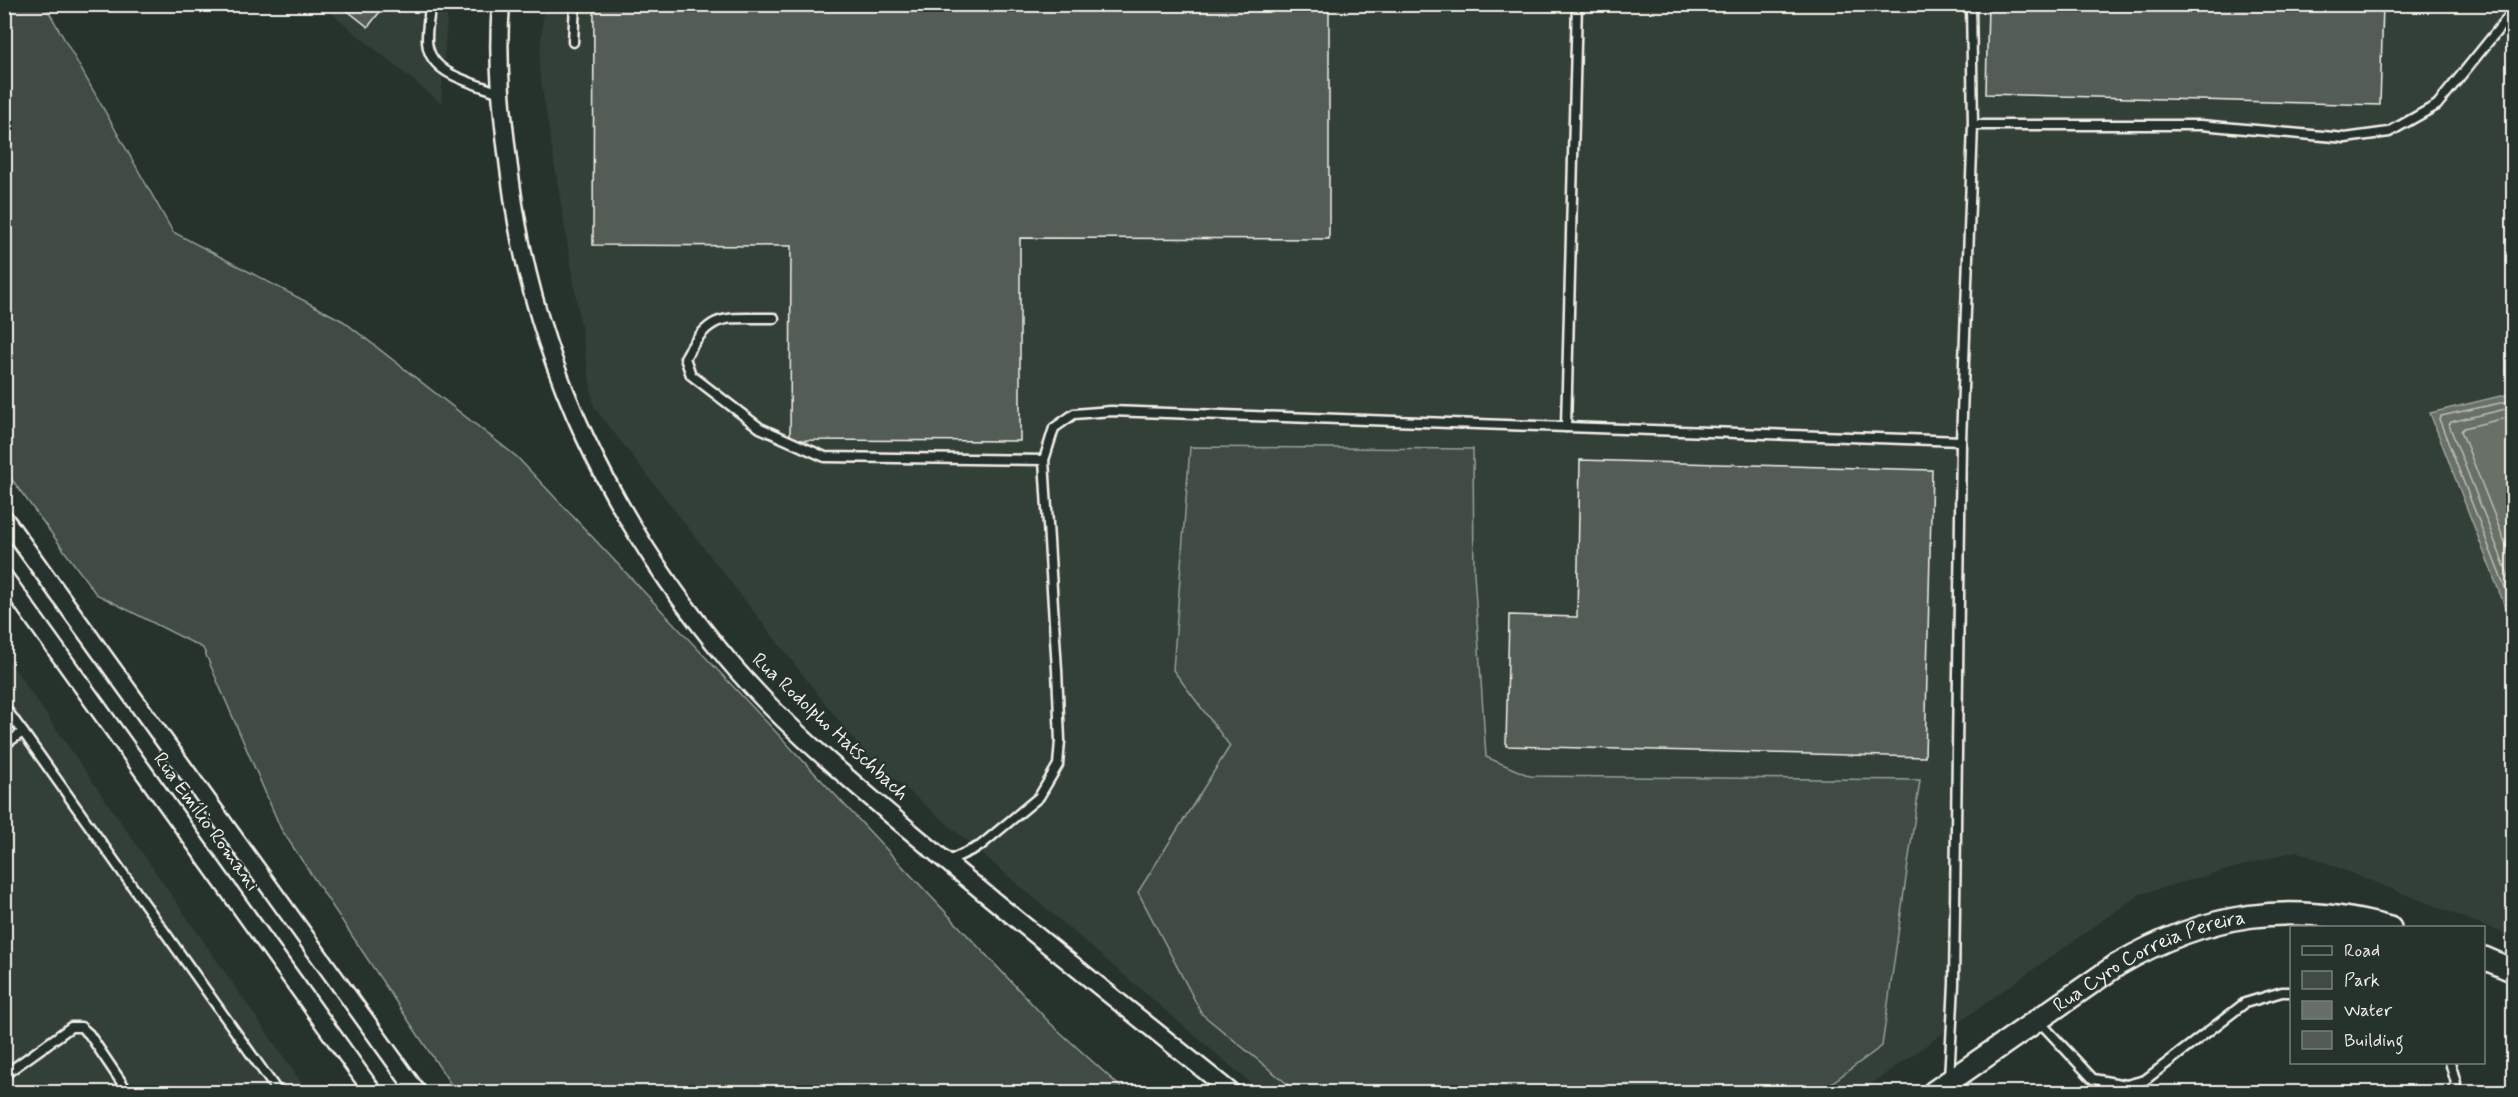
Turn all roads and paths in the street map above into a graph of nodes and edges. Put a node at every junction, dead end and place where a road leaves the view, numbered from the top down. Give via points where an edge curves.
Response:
1 (431, 4) edge
2 (501, 4) edge
3 (575, 4) edge
4 (1577, 4) edge
5 (1971, 4) edge
6 (2514, 9) edge
7 (573, 42) dead end
8 (500, 93) junction
9 (1973, 125) junction
10 (774, 318) dead end
11 (1566, 427) junction
12 (1961, 441) junction
13 (1044, 460) junction
14 (4, 518) edge
15 (4, 577) edge
16 (4, 706) edge
17 (23, 732) junction
18 (4, 745) edge
19 (946, 862) junction
20 (2385, 926) edge
21 (2485, 958) edge
22 (2514, 971) edge
23 (2290, 992) edge
24 (2038, 1020) junction
25 (2451, 1064) edge
26 (4, 1075) edge
27 (1941, 1087) edge
28 (128, 1092) edge
29 (278, 1092) edge
30 (373, 1092) edge
31 (417, 1092) edge
32 (1231, 1092) edge
33 (2453, 1092) edge

1 - 8 lane via 426,39 431,59 444,71
2 - 8 street, Rua Rodolpho Hatschbach
3 - 7 lane
4 - 11 lane
5 - 9 lane
6 - 9 lane via 2437,105 2389,132 2344,138 2201,125
8 - 19 street, Rua Rodolpho Hatschbach via 515,217 533,300 571,410 620,508 653,560 729,662 821,753
9 - 12 lane
10 - 13 lane via 718,319 698,335 685,357 691,375 760,428 825,457
11 - 12 lane
11 - 13 lane via 1111,411 1074,414 1054,428
12 - 27 lane via 1954,984
13 - 19 lane via 1058,682 1058,765 1039,797 980,846
14 - 31 street
15 - 30 street, Rua Emílio Romani
16 - 17 lane
17 - 18 lane
17 - 29 lane
19 - 32 street, Rua Rodolpho Hatschbach
20 - 24 street, Rua Cyro Correia Pereira via 2342,917 2261,913 2178,933 2117,965
21 - 22 street
23 - 24 lane via 2245,1004 2145,1080 2126,1085 2093,1079
24 - 27 street, Rua Cyro Correia Pereira
25 - 33 lane via 2456,1083
26 - 28 lane via 70,1027 81,1027

